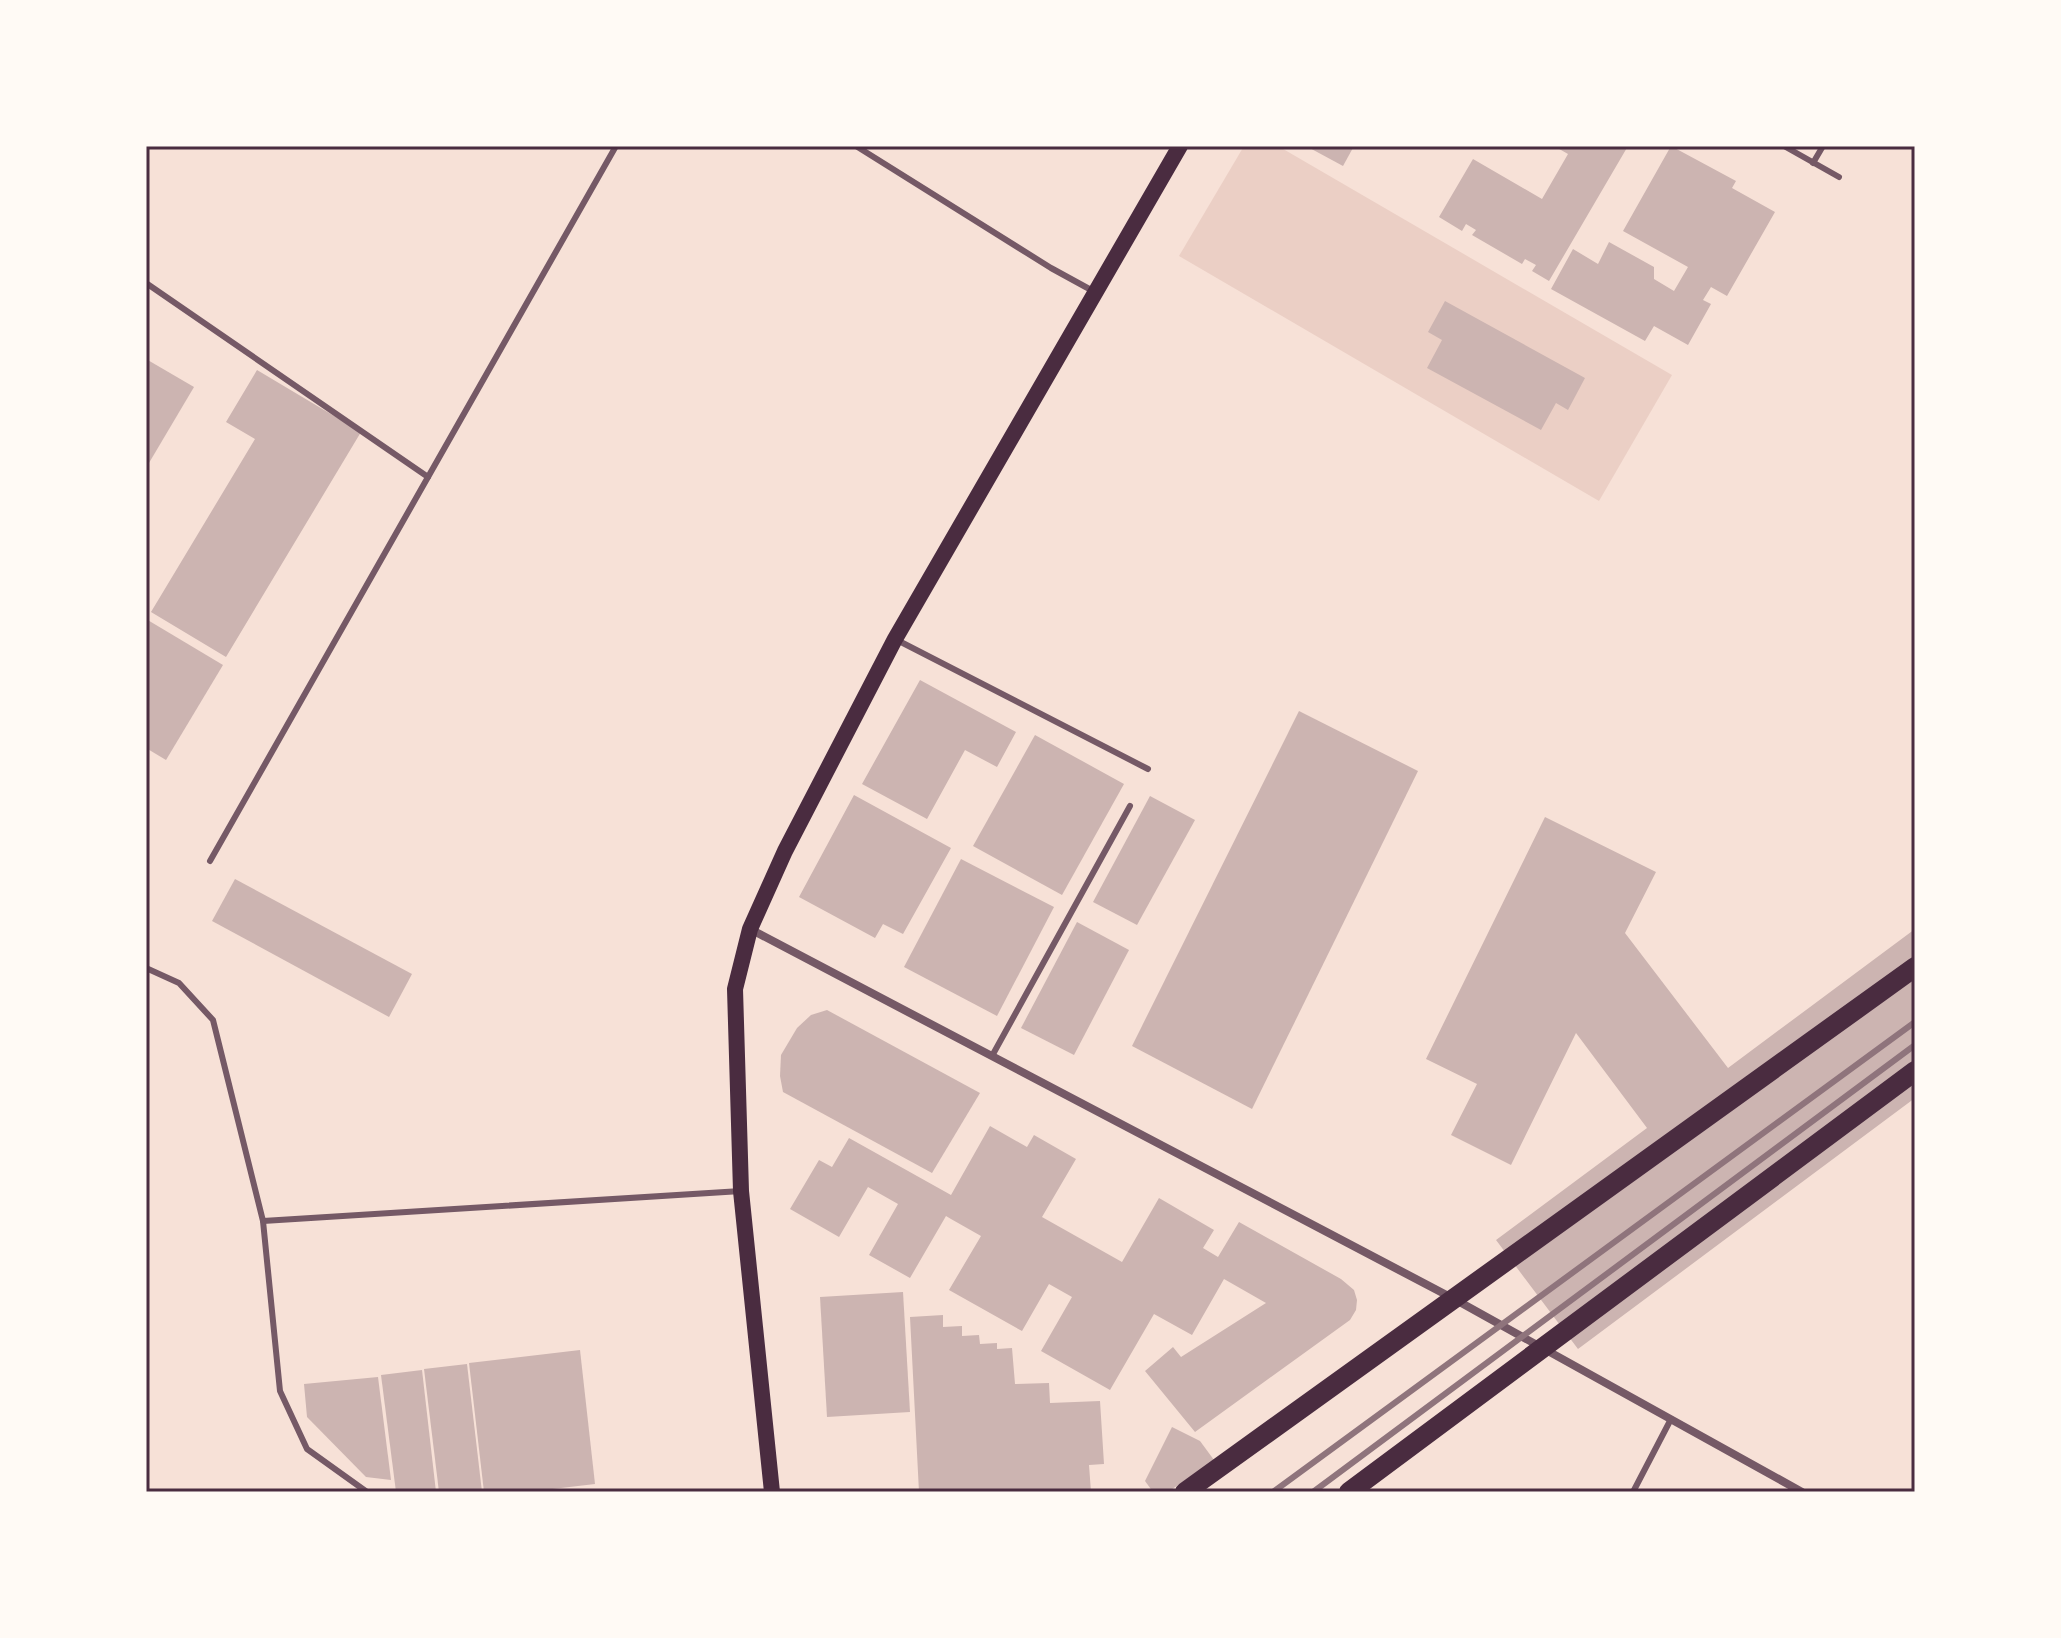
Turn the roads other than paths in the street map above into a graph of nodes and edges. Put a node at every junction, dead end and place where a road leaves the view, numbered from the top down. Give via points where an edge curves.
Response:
1 (616, 146) edge
2 (856, 146) edge
3 (1180, 146) edge
4 (1784, 146) edge
5 (1823, 146) edge
6 (1813, 163) junction
7 (1839, 177) dead end
8 (146, 283) edge
9 (1096, 293) junction
10 (428, 477) junction
11 (895, 639) junction
12 (1148, 769) dead end
13 (1130, 806) dead end
14 (210, 861) dead end
15 (750, 929) junction
16 (1915, 967) edge
17 (146, 968) edge
18 (992, 1056) junction
19 (1915, 1071) edge
20 (741, 1191) junction
21 (263, 1221) junction
22 (1456, 1300) junction
23 (1542, 1348) junction
24 (1671, 1419) junction
25 (367, 1492) edge
26 (772, 1492) edge
27 (1185, 1492) edge
28 (1349, 1492) edge
29 (1633, 1492) edge
30 (1802, 1492) edge

1 - 10 lane
2 - 9 lane
3 - 9 main road
4 - 6 lane
5 - 6 lane
6 - 7 lane
8 - 10 lane
9 - 11 main road
10 - 14 lane
11 - 12 lane
11 - 15 main road
13 - 18 lane
15 - 18 street
15 - 20 main road via 735,989
16 - 22 main road
17 - 21 lane via 179,983 213,1020
18 - 22 street
19 - 23 main road
20 - 21 lane
20 - 26 main road
21 - 25 lane via 280,1391 307,1449
22 - 23 street
22 - 27 main road
23 - 24 street
23 - 28 main road
24 - 29 lane
24 - 30 street

